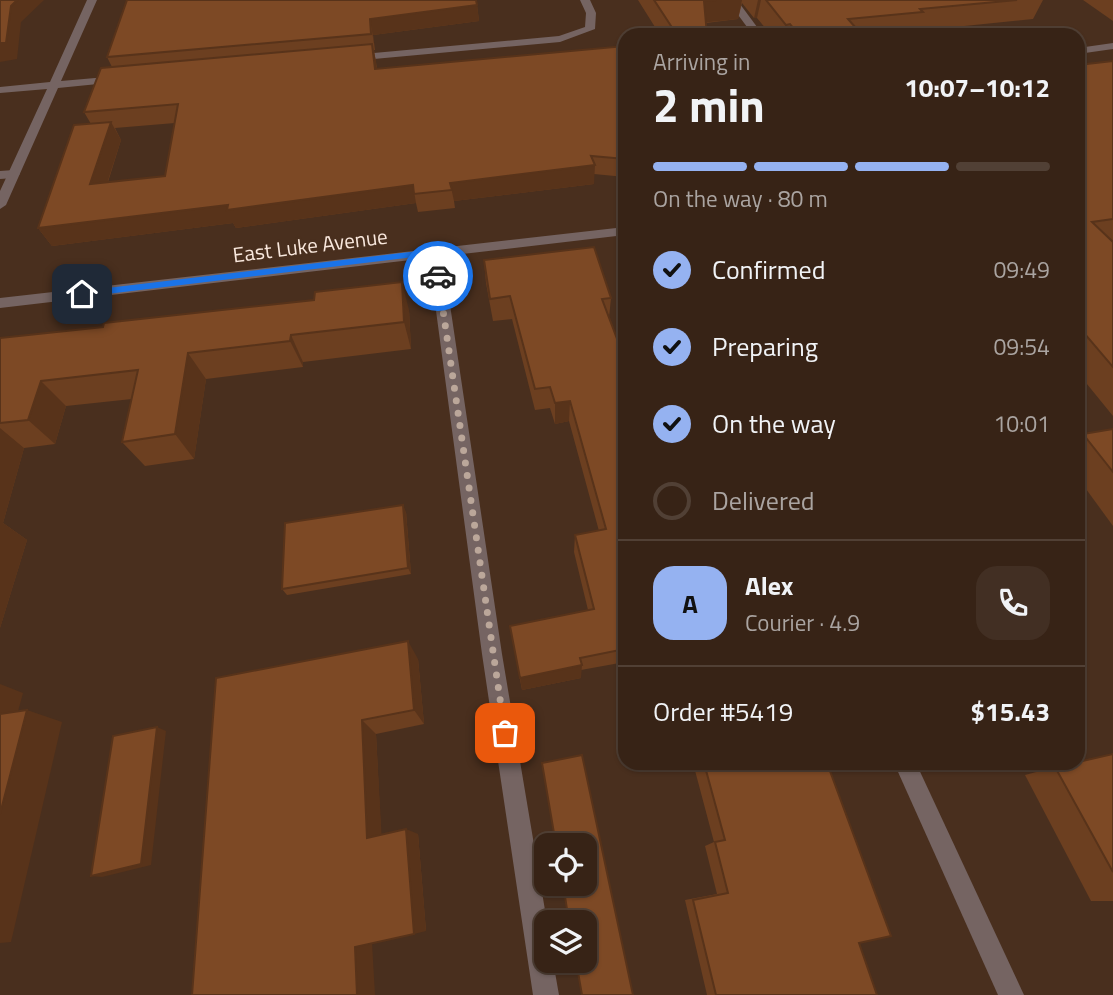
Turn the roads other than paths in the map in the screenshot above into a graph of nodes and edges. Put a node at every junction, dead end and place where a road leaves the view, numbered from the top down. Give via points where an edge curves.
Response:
1 (92, 0) edge
2 (584, 0) edge
3 (732, 0) edge
4 (753, 28) edge
5 (1113, 47) edge
6 (1085, 50) edge
7 (341, 59) edge
8 (136, 77) edge
9 (54, 85) junction
10 (0, 90) edge
11 (14, 174) junction
12 (0, 175) edge
13 (0, 205) edge
14 (618, 231) edge
15 (435, 251) junction
16 (0, 303) edge
17 (908, 770) edge
18 (546, 995) edge
19 (1012, 995) edge

1 - 9 street
2 - 7 street via 591,13 590,29 560,39
3 - 4 street
5 - 6 street
8 - 9 street
9 - 10 street
9 - 11 street
11 - 12 street
11 - 13 street
14 - 15 street, East Luke Avenue
15 - 16 street, East Luke Avenue
15 - 18 street
17 - 19 street

